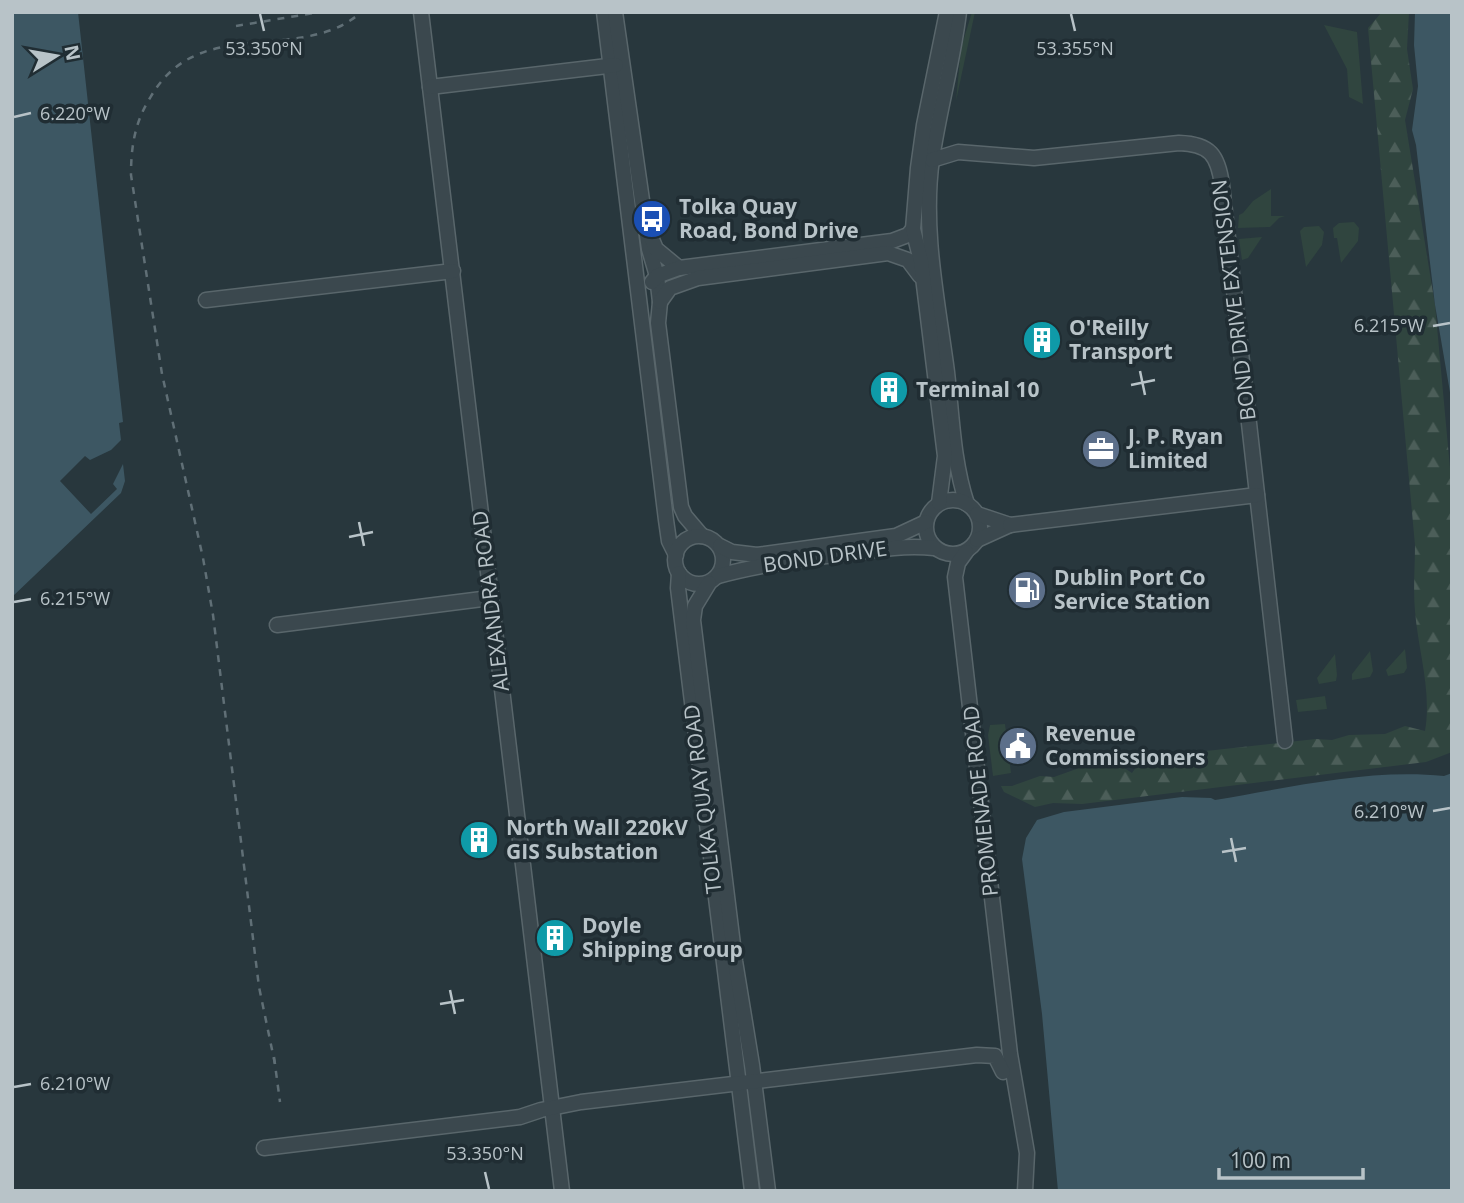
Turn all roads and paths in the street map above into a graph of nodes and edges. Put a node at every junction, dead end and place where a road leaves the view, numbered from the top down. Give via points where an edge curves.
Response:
1 (421, 12) edge
2 (604, 12) edge
3 (615, 12) edge
4 (947, 12) edge
5 (959, 12) edge
6 (967, 12) edge
7 (956, 40) junction
8 (615, 65) junction
9 (430, 87) junction
10 (941, 113) junction
11 (958, 152) junction
12 (932, 160) junction
13 (636, 205) junction
14 (647, 229) junction
15 (914, 229) junction
16 (679, 268) junction
17 (453, 271) junction
18 (657, 276) junction
19 (924, 284) junction
20 (206, 300) dead end
21 (641, 300) junction
22 (660, 303) junction
23 (1257, 495) junction
24 (939, 503) junction
25 (972, 509) junction
26 (926, 522) junction
27 (1010, 525) junction
28 (702, 536) junction
29 (977, 540) junction
30 (720, 546) junction
31 (934, 548) junction
32 (966, 552) junction
33 (676, 555) junction
34 (679, 573) junction
35 (713, 579) junction
36 (490, 598) junction
37 (277, 625) dead end
38 (1285, 741) dead end
39 (1003, 1072) dead end
40 (755, 1082) junction
41 (739, 1085) junction
42 (552, 1108) junction
43 (264, 1148) dead end
44 (562, 1191) edge
45 (752, 1191) edge
46 (768, 1191) edge
47 (1025, 1191) edge

1 - 9 street, ALEXANDRA ROAD
2 - 8 street
3 - 8 street
4 - 15 street via 924,125
5 - 7 street
6 - 7 street
7 - 10 street
8 - 9 street
8 - 13 street
9 - 17 street, ALEXANDRA ROAD
10 - 11 street via 947,144
10 - 12 street
11 - 12 street, BOND DRIVE EXTENSION
11 - 23 street, BOND DRIVE EXTENSION via 1034,158 1179,143 1204,147 1213,156 1222,185
12 - 25 street via 932,248 960,483
13 - 14 street
13 - 21 street
14 - 16 street via 656,249
14 - 18 street
15 - 16 street via 892,241
15 - 19 street
16 - 18 street
17 - 20 street
17 - 36 street, ALEXANDRA ROAD
18 - 21 street
18 - 22 street
19 - 22 street via 908,260 888,253 698,278 670,288
19 - 24 street via 945,456
21 - 33 street via 668,530
22 - 28 street via 658,323 681,507
23 - 27 street
23 - 38 street, BOND DRIVE EXTENSION
24 - 25 street via 950,500
24 - 26 street
25 - 27 street
25 - 29 street via 980,528
26 - 30 street, BOND DRIVE via 896,536 757,555
26 - 31 street via 926,534
27 - 29 street
28 - 30 street
28 - 33 street via 682,542
29 - 32 street
30 - 35 street via 723,565
31 - 32 street via 951,555
31 - 35 street, BOND DRIVE via 908,545 796,560
32 - 47 street, PROMENADE ROAD via 955,577 1010,1054 1027,1153
33 - 34 street
34 - 35 street via 695,584
34 - 41 street, TOLKA QUAY ROAD
35 - 40 street, TOLKA QUAY ROAD via 695,606 693,620 735,961
36 - 37 street
36 - 42 street, ALEXANDRA ROAD
39 - 40 street via 995,1056 984,1054
40 - 41 street
40 - 46 street, TOLKA QUAY ROAD
41 - 42 street
41 - 45 street, TOLKA QUAY ROAD
42 - 43 street via 520,1117
42 - 44 street, ALEXANDRA ROAD

